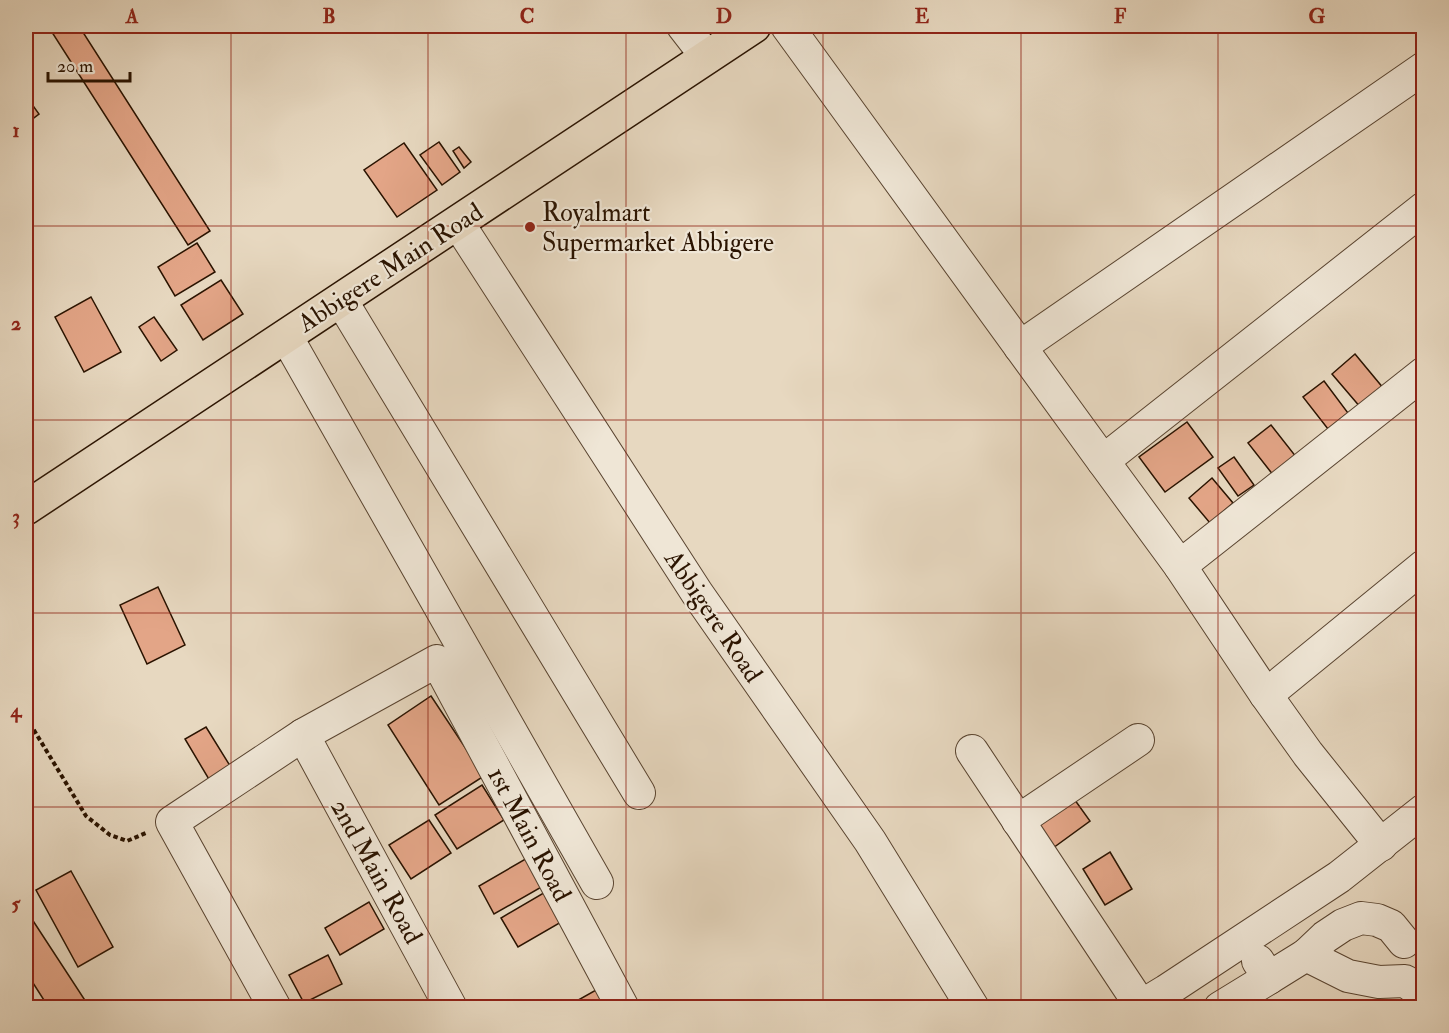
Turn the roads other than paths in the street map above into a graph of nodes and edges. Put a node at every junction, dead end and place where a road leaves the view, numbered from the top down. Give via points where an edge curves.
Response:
1 (683, 26) edge
2 (754, 26) edge
3 (787, 26) edge
4 (707, 57) junction
5 (1424, 68) edge
6 (1424, 208) edge
7 (458, 223) junction
8 (341, 300) junction
9 (286, 336) junction
10 (1020, 347) junction
11 (1424, 373) edge
12 (1103, 461) junction
13 (26, 508) edge
14 (1180, 566) junction
15 (1424, 566) edge
16 (1266, 695) junction
17 (303, 735) junction
18 (1137, 740) dead end
19 (972, 751) dead end
20 (639, 793) dead end
21 (1424, 810) edge
22 (1018, 821) junction
23 (1381, 845) junction
24 (597, 883) dead end
25 (1245, 939) junction
26 (1404, 942) dead end
27 (1306, 955) junction
28 (1269, 978) junction
29 (1424, 994) edge
30 (1139, 1007) edge
31 (275, 1008) edge
32 (451, 1008) edge
33 (623, 1008) edge
34 (973, 1008) edge
35 (1220, 1008) edge

1 - 4 street
2 - 4 main road, Abbigere Main Road
3 - 10 street
4 - 7 main road, Abbigere Main Road
5 - 10 street
6 - 12 street
7 - 8 main road, Abbigere Main Road
7 - 34 street, Abbigere Road via 697,593 870,841
8 - 9 main road, Abbigere Main Road
8 - 20 street
9 - 13 main road, Abbigere Main Road
9 - 24 street
10 - 12 street
11 - 14 street
12 - 14 street
14 - 16 street
15 - 16 street
16 - 23 street
17 - 31 street via 172,822
17 - 32 street, 2nd Main Road
17 - 33 street, 1st Main Road via 437,661
18 - 22 street
19 - 22 street
21 - 23 street
22 - 30 street
23 - 25 street
25 - 28 street
25 - 30 street
26 - 27 street via 1391,926 1361,918 1325,937
27 - 28 street
27 - 29 street via 1348,976 1379,982 1405,981
28 - 35 street

